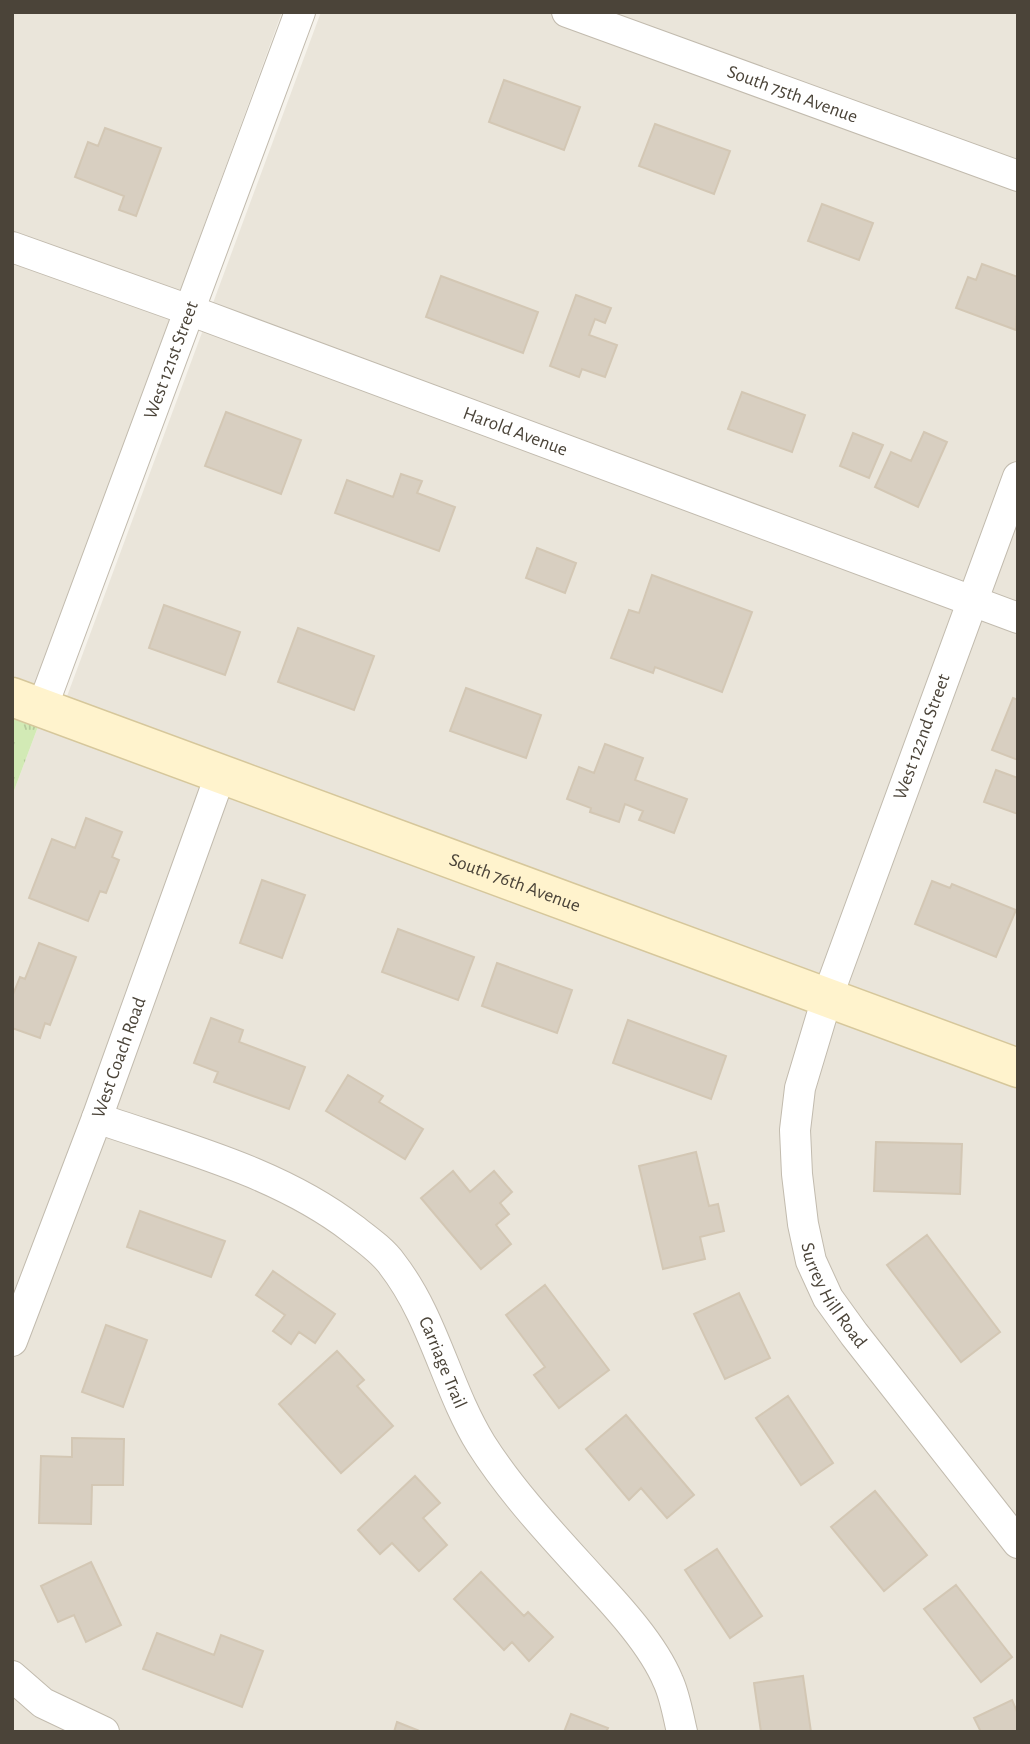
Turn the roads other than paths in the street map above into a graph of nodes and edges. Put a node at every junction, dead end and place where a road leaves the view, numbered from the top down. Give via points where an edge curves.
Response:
1 (300, 12) edge
2 (568, 12) edge
3 (1018, 176) edge
4 (12, 247) edge
5 (189, 310) junction
6 (1018, 477) edge
7 (972, 601) junction
8 (1018, 618) edge
9 (27, 702) edge
10 (221, 774) junction
11 (827, 998) junction
12 (1018, 1068) edge
13 (97, 1118) junction
14 (12, 1341) edge
15 (1018, 1543) edge
16 (12, 1676) edge
17 (104, 1732) edge
18 (682, 1732) edge

1 - 5 street, West 121st Street
2 - 3 street, South 75th Avenue
4 - 5 street, Harold Avenue
5 - 7 street, Harold Avenue
5 - 9 street, West 121st Street
6 - 7 street, West 122nd Street
7 - 8 street, Harold Avenue
7 - 11 street, West 122nd Street
9 - 10 street, South 76th Avenue
10 - 11 street, South 76th Avenue
10 - 13 street, West Coach Road
11 - 12 street, South 76th Avenue
11 - 15 street, Surrey Hill Road via 800,1088 795,1130 811,1261 828,1298 853,1334
13 - 14 street, West Coach Road
13 - 18 street, Carriage Trail via 297,1193 352,1228 392,1263 421,1311 481,1444 645,1642 668,1680
16 - 17 street via 43,1703

